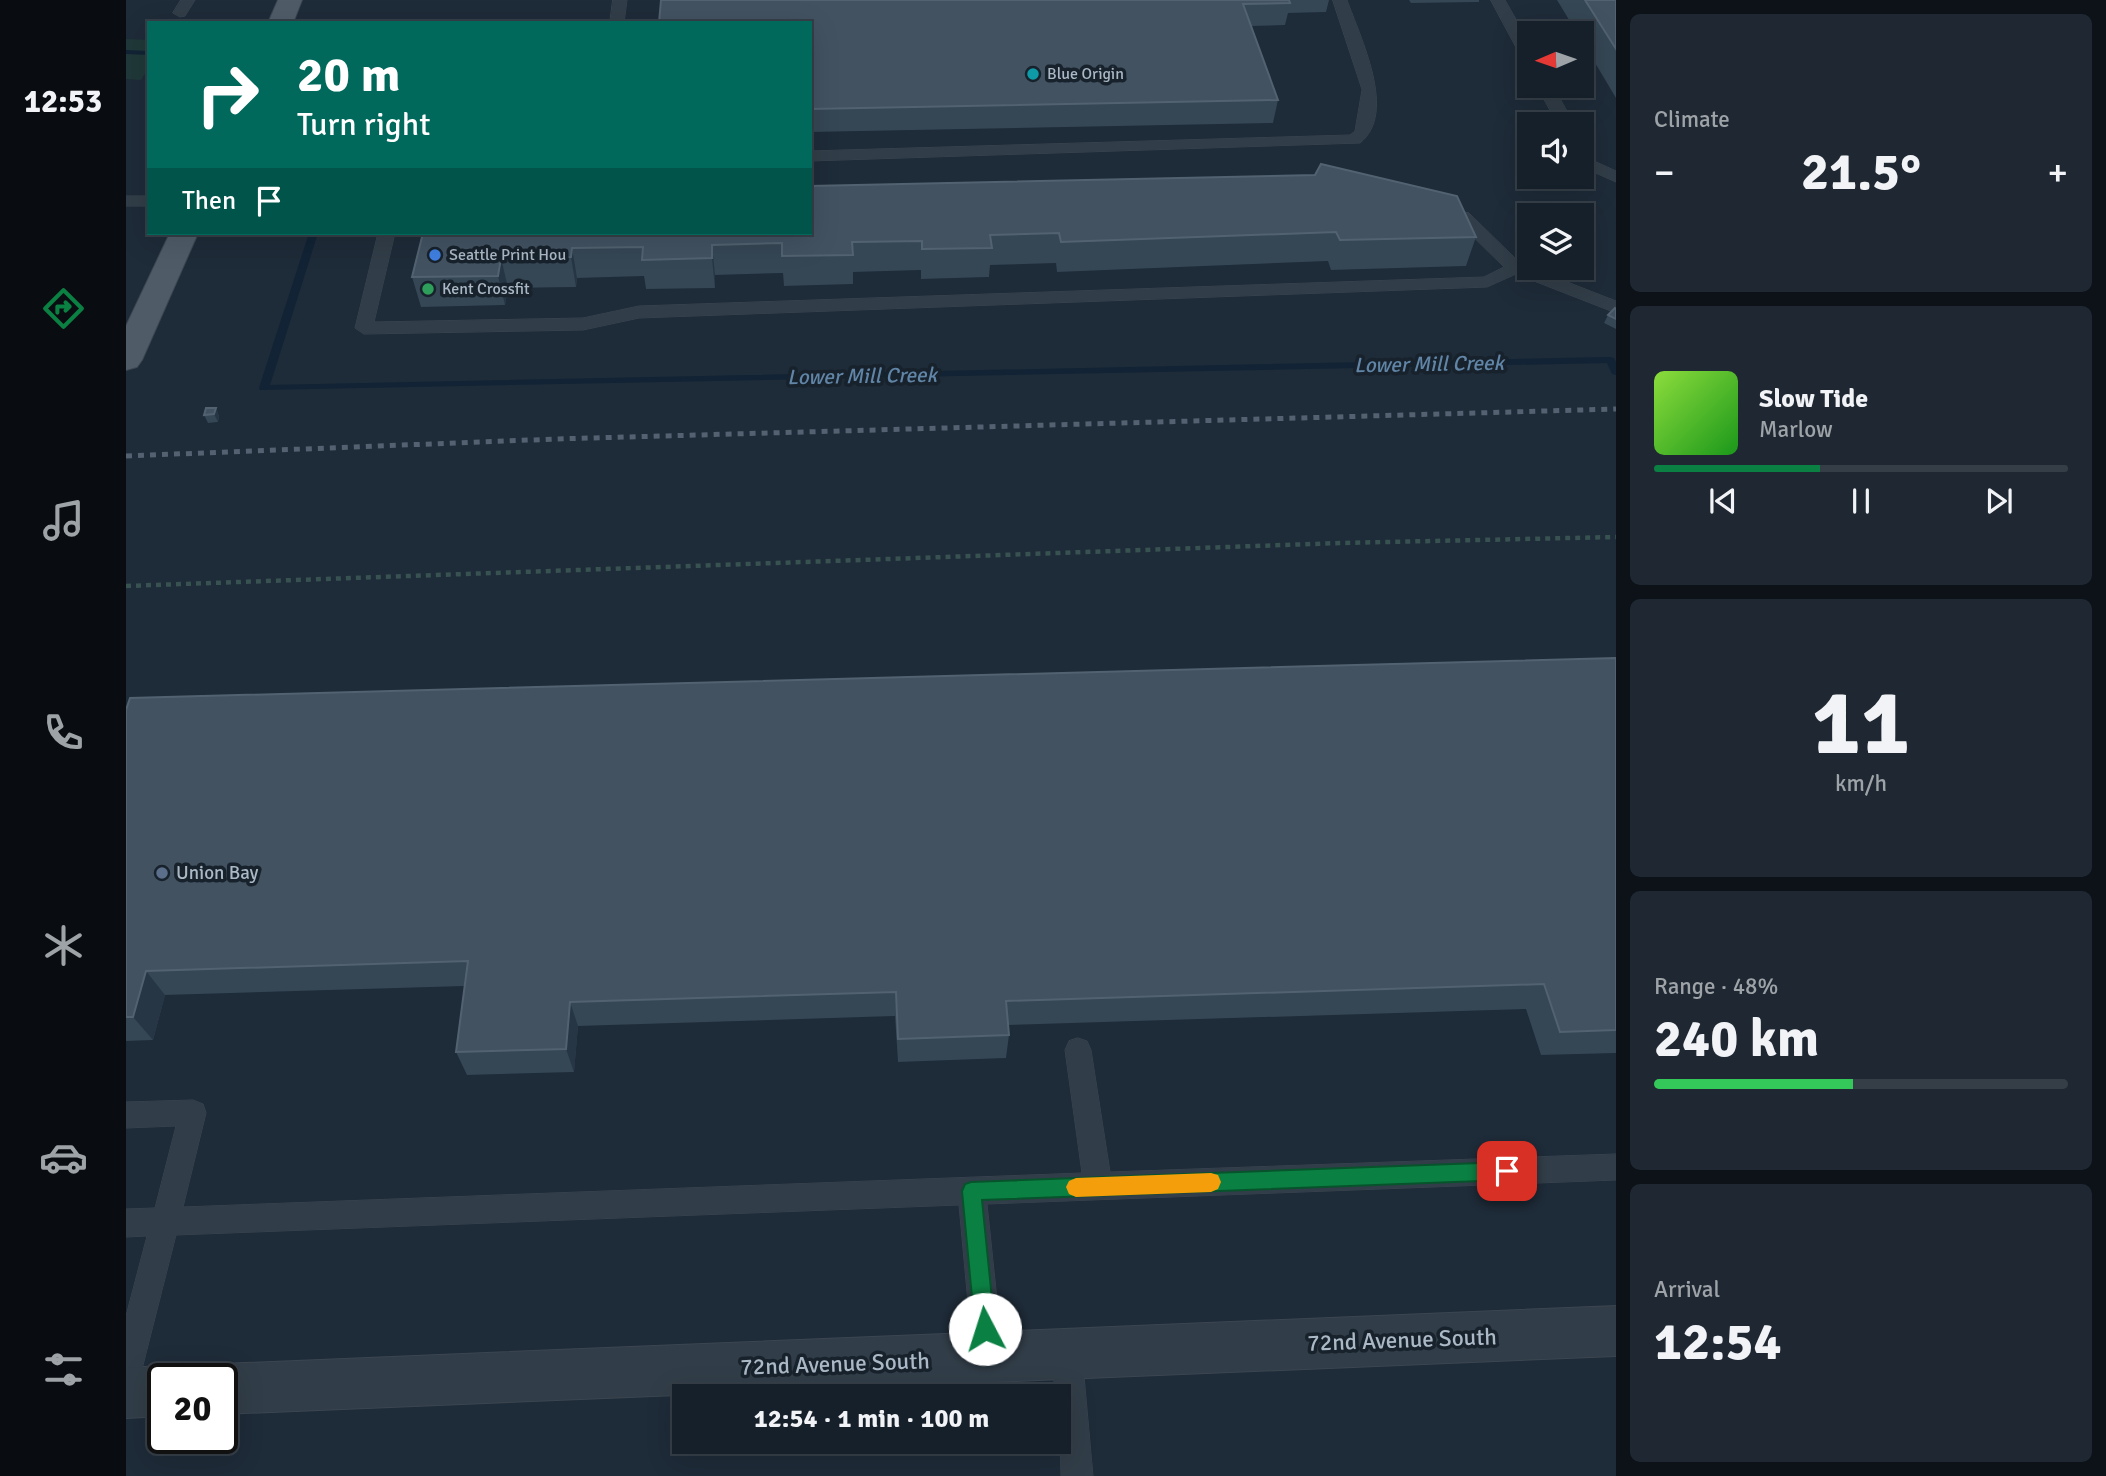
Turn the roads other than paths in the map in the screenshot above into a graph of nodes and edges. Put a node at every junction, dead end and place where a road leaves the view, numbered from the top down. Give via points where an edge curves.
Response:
1 (290, 0) edge
2 (620, 0) edge
3 (1340, 0) edge
4 (1498, 0) edge
5 (281, 21) edge
6 (617, 21) edge
7 (1517, 34) edge
8 (812, 156) edge
9 (1594, 167) edge
10 (1616, 177) edge
11 (126, 201) edge
12 (147, 201) edge
13 (1424, 208) edge
14 (183, 235) edge
15 (386, 235) edge
16 (1515, 268) junction
17 (1616, 307) edge
18 (126, 360) edge
19 (1077, 1050) dead end
20 (126, 1115) edge
21 (1616, 1167) edge
22 (1098, 1186) junction
23 (971, 1191) junction
24 (165, 1222) junction
25 (126, 1223) edge
26 (1616, 1331) edge
27 (1067, 1354) junction
28 (988, 1357) junction
29 (126, 1373) edge
30 (238, 1388) edge
31 (147, 1392) edge
32 (126, 1393) edge
33 (1077, 1476) edge

1 - 5 main road
2 - 6 lane
3 - 8 lane via 1370,90 1363,133 1354,140
4 - 7 lane
9 - 10 lane
11 - 12 lane
13 - 16 lane via 1463,217
14 - 18 main road
15 - 16 lane via 365,328 583,324 639,312 1487,282
16 - 17 lane
19 - 22 lane
20 - 24 lane via 193,1113
21 - 22 lane
22 - 23 lane
23 - 24 lane
23 - 28 lane
24 - 25 lane
24 - 29 lane
26 - 27 street, 72nd Avenue South
27 - 28 street, 72nd Avenue South
27 - 33 lane
28 - 30 street, 72nd Avenue South
31 - 32 street

